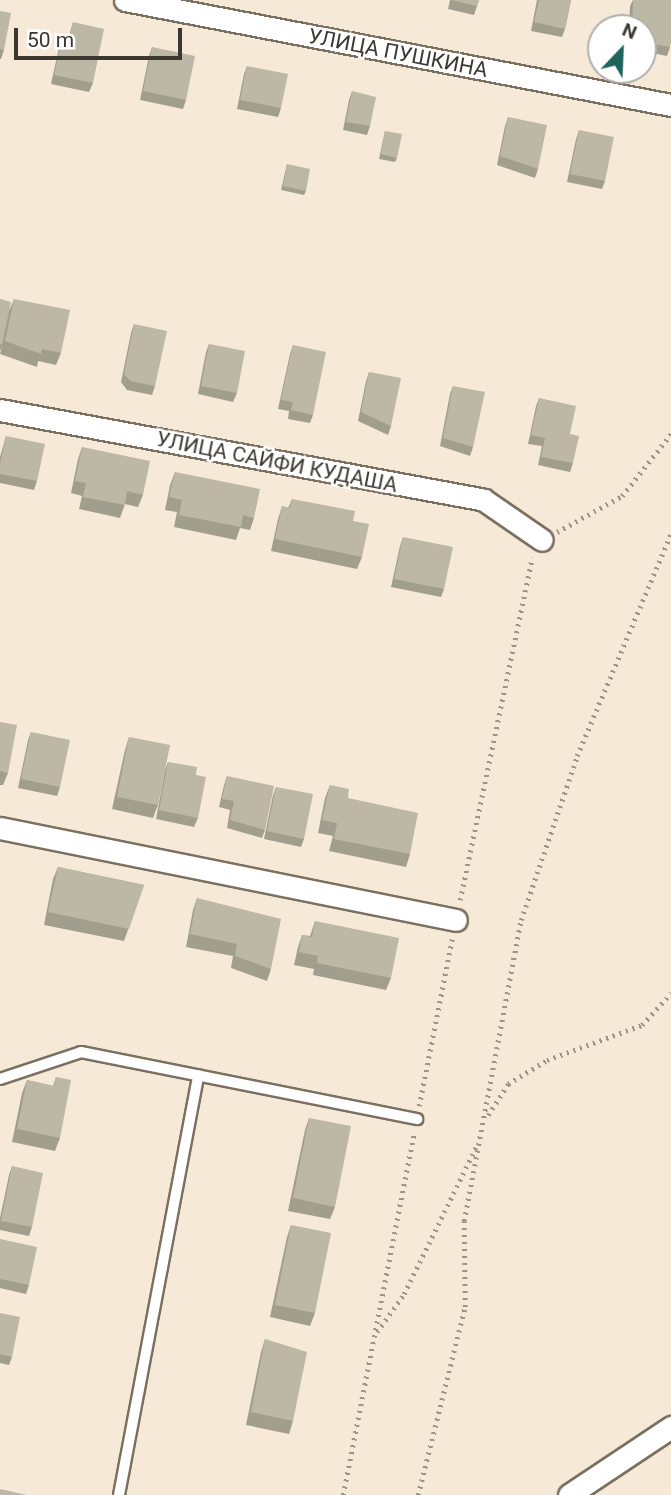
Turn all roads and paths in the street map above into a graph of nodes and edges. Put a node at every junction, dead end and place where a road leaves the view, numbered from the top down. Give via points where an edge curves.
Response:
1 (125, 0) edge
2 (671, 106) edge
3 (0, 410) edge
4 (671, 533) edge
5 (542, 540) dead end
6 (0, 828) edge
7 (456, 920) dead end
8 (671, 993) edge
9 (198, 1075) junction
10 (0, 1079) edge
11 (417, 1119) dead end
12 (486, 1119) junction
13 (374, 1336) dead end
14 (671, 1427) edge
15 (119, 1495) edge
16 (418, 1495) edge
17 (569, 1495) edge

1 - 2 street, УЛИЦА ПУШКИНА
3 - 5 street, УЛИЦА САЙФИ КУДАША via 484,500
4 - 12 path via 577,756 521,920
6 - 7 street
8 - 12 path via 642,1024 547,1060 508,1084
9 - 10 lane via 81,1052
9 - 11 lane
9 - 15 lane
12 - 13 path via 433,1238
12 - 16 path via 464,1220 465,1307
14 - 17 street

